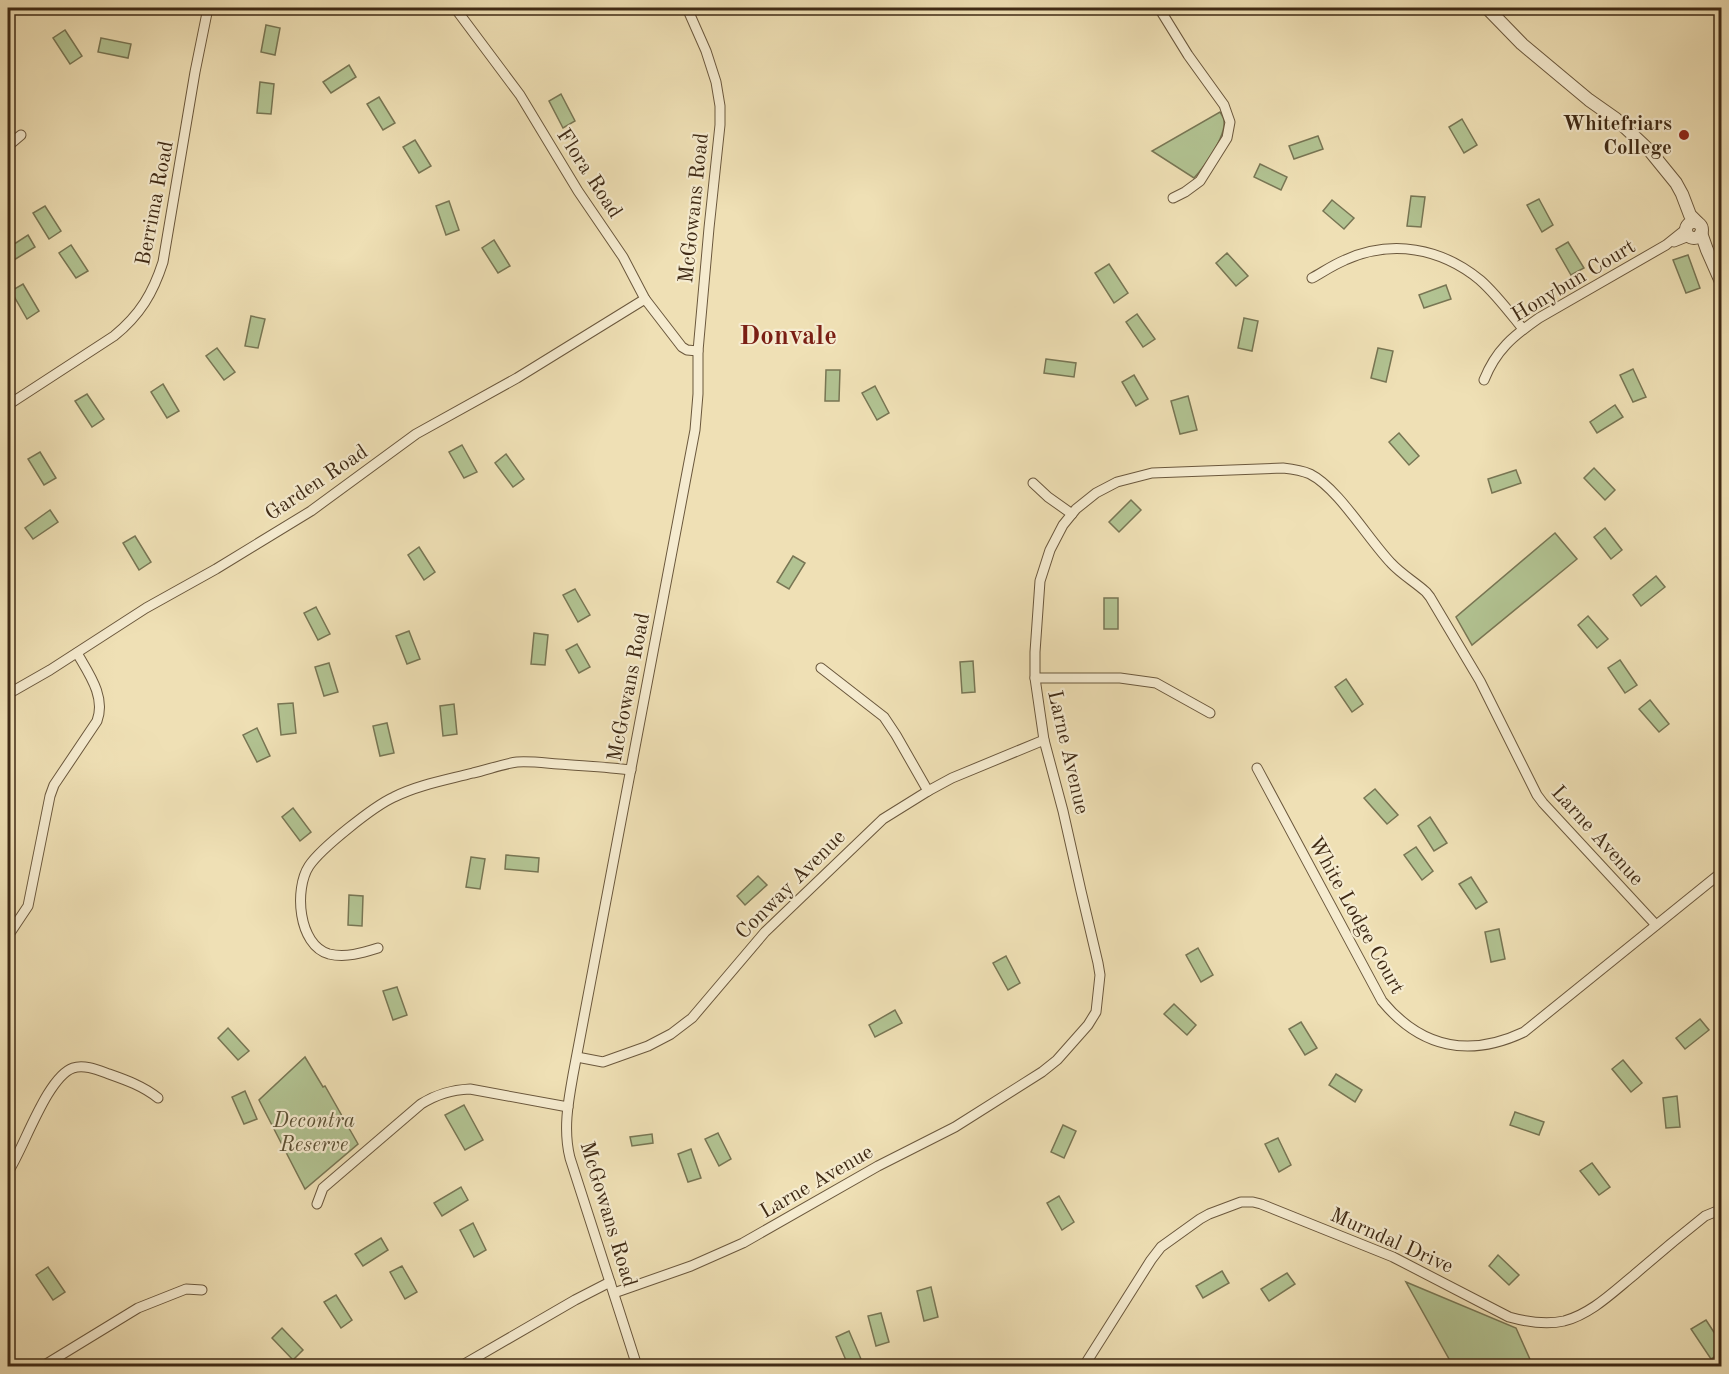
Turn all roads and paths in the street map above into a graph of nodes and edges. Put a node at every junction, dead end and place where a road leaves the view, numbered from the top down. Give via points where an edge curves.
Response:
1 (208, 8) edge
2 (455, 8) edge
3 (687, 8) edge
4 (1159, 8) edge
5 (1487, 8) edge
6 (21, 135) dead end
7 (8, 146) edge
8 (1173, 198) dead end
9 (1692, 231) junction
10 (1312, 278) dead end
11 (1722, 284) edge
12 (645, 299) junction
13 (1523, 329) junction
14 (698, 351) junction
15 (1484, 380) dead end
16 (8, 405) edge
17 (1034, 483) dead end
18 (1072, 514) junction
19 (77, 653) junction
20 (821, 668) dead end
21 (1035, 678) junction
22 (8, 694) edge
23 (1210, 713) dead end
24 (1044, 740) junction
25 (1257, 768) dead end
26 (631, 770) junction
27 (928, 791) junction
28 (1722, 872) edge
29 (1656, 925) junction
30 (8, 936) edge
31 (378, 948) dead end
32 (576, 1058) junction
33 (158, 1098) dead end
34 (567, 1107) junction
35 (8, 1172) edge
36 (317, 1204) dead end
37 (1722, 1209) edge
38 (610, 1282) junction
39 (202, 1290) dead end
40 (614, 1293) junction
41 (43, 1366) edge
42 (461, 1366) edge
43 (637, 1366) edge
44 (1084, 1366) edge

1 - 16 street, Berrima Road via 163,262 149,296 129,324 114,336
2 - 12 street, Flora Road via 519,95 618,249
3 - 14 street, McGowans Road via 706,51 720,106
4 - 8 street via 1224,105 1230,122 1227,138 1200,181
5 - 9 street via 1637,148 1678,200
6 - 7 street
9 - 11 street via 1707,250
9 - 13 street, Honybun Court
10 - 13 street via 1361,253 1423,251 1452,262 1481,281
12 - 14 street, Flora Road via 678,343 687,350
12 - 19 street, Garden Road via 517,378 416,434 311,511
13 - 15 street, Honybun Court via 1496,356
14 - 26 street, McGowans Road via 695,430
17 - 18 street
18 - 21 street, Larne Avenue via 1056,536 1040,581
18 - 29 street, Larne Avenue via 1105,488 1152,472 1283,468 1316,478 1392,564 1426,592 1480,681 1543,803
19 - 22 street, Garden Road
19 - 30 street via 100,697 100,712 54,785 28,906
20 - 27 street via 884,717
21 - 23 street via 1120,678 1156,683
21 - 24 street, Larne Avenue
24 - 27 street, Conway Avenue
24 - 40 street, Larne Avenue via 1100,975 1096,1012 1088,1025 1042,1072 955,1127 727,1251
25 - 29 street, White Lodge Court via 1382,1001 1400,1021 1429,1038 1449,1045 1485,1046 1524,1032
26 - 31 street via 517,762 415,788 378,806 310,866 301,900 304,928 321,951 348,956
26 - 32 street, McGowans Road
27 - 32 street, Conway Avenue via 883,819 765,932 681,1027 610,1060
28 - 29 street, White Lodge Court
32 - 34 street, McGowans Road
33 - 35 street via 140,1086 103,1072 72,1069 58,1078
34 - 36 street via 470,1089 432,1097 323,1188
34 - 38 street, McGowans Road via 566,1145
37 - 44 street, Murndal Drive via 1705,1216 1589,1310 1565,1321 1537,1323 1509,1317 1393,1257 1261,1204 1241,1202 1200,1219 1157,1251
38 - 40 street, McGowans Road
38 - 42 street
39 - 41 street via 186,1289 138,1308
40 - 43 street, McGowans Road

